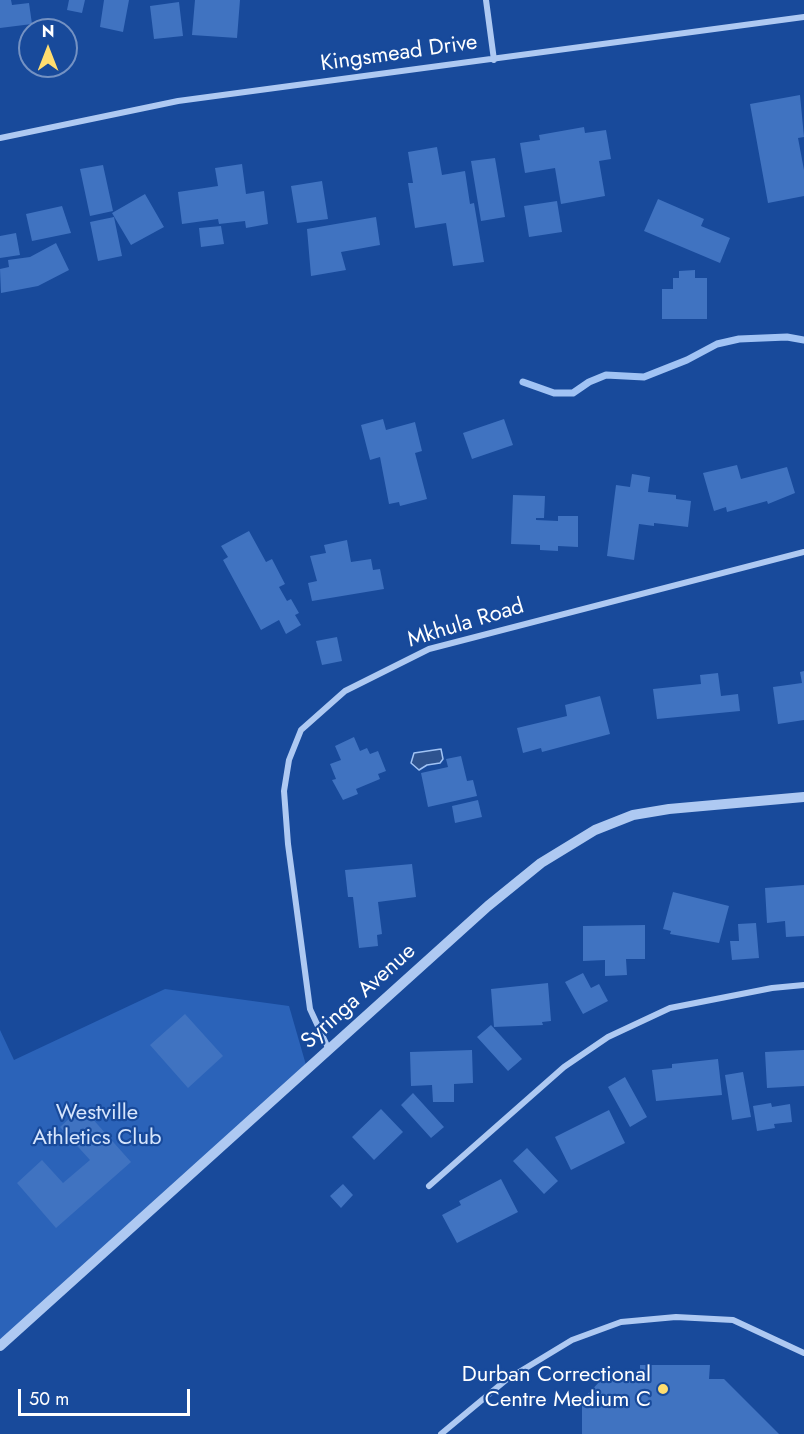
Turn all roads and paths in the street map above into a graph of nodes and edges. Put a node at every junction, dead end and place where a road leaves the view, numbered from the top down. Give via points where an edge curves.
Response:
1 (486, 0) edge
2 (804, 17) edge
3 (494, 60) junction
4 (0, 138) edge
5 (804, 552) edge
6 (804, 797) edge
7 (804, 985) edge
8 (330, 1050) junction
9 (429, 1186) dead end
10 (0, 1346) edge
11 (804, 1353) edge
12 (441, 1434) edge

1 - 3 street
2 - 3 street, Kingsmead Drive
3 - 4 street, Kingsmead Drive via 178,101
5 - 8 street, Mkhula Road via 429,649 345,691 302,730 289,760 284,791 288,844 310,1009
6 - 8 street, Syringa Avenue via 669,809 633,815 595,830 541,863 488,906
7 - 9 street via 670,1008 608,1037 564,1067
8 - 10 street, Syringa Avenue
11 - 12 street via 733,1320 676,1317 621,1322 572,1340 506,1380

